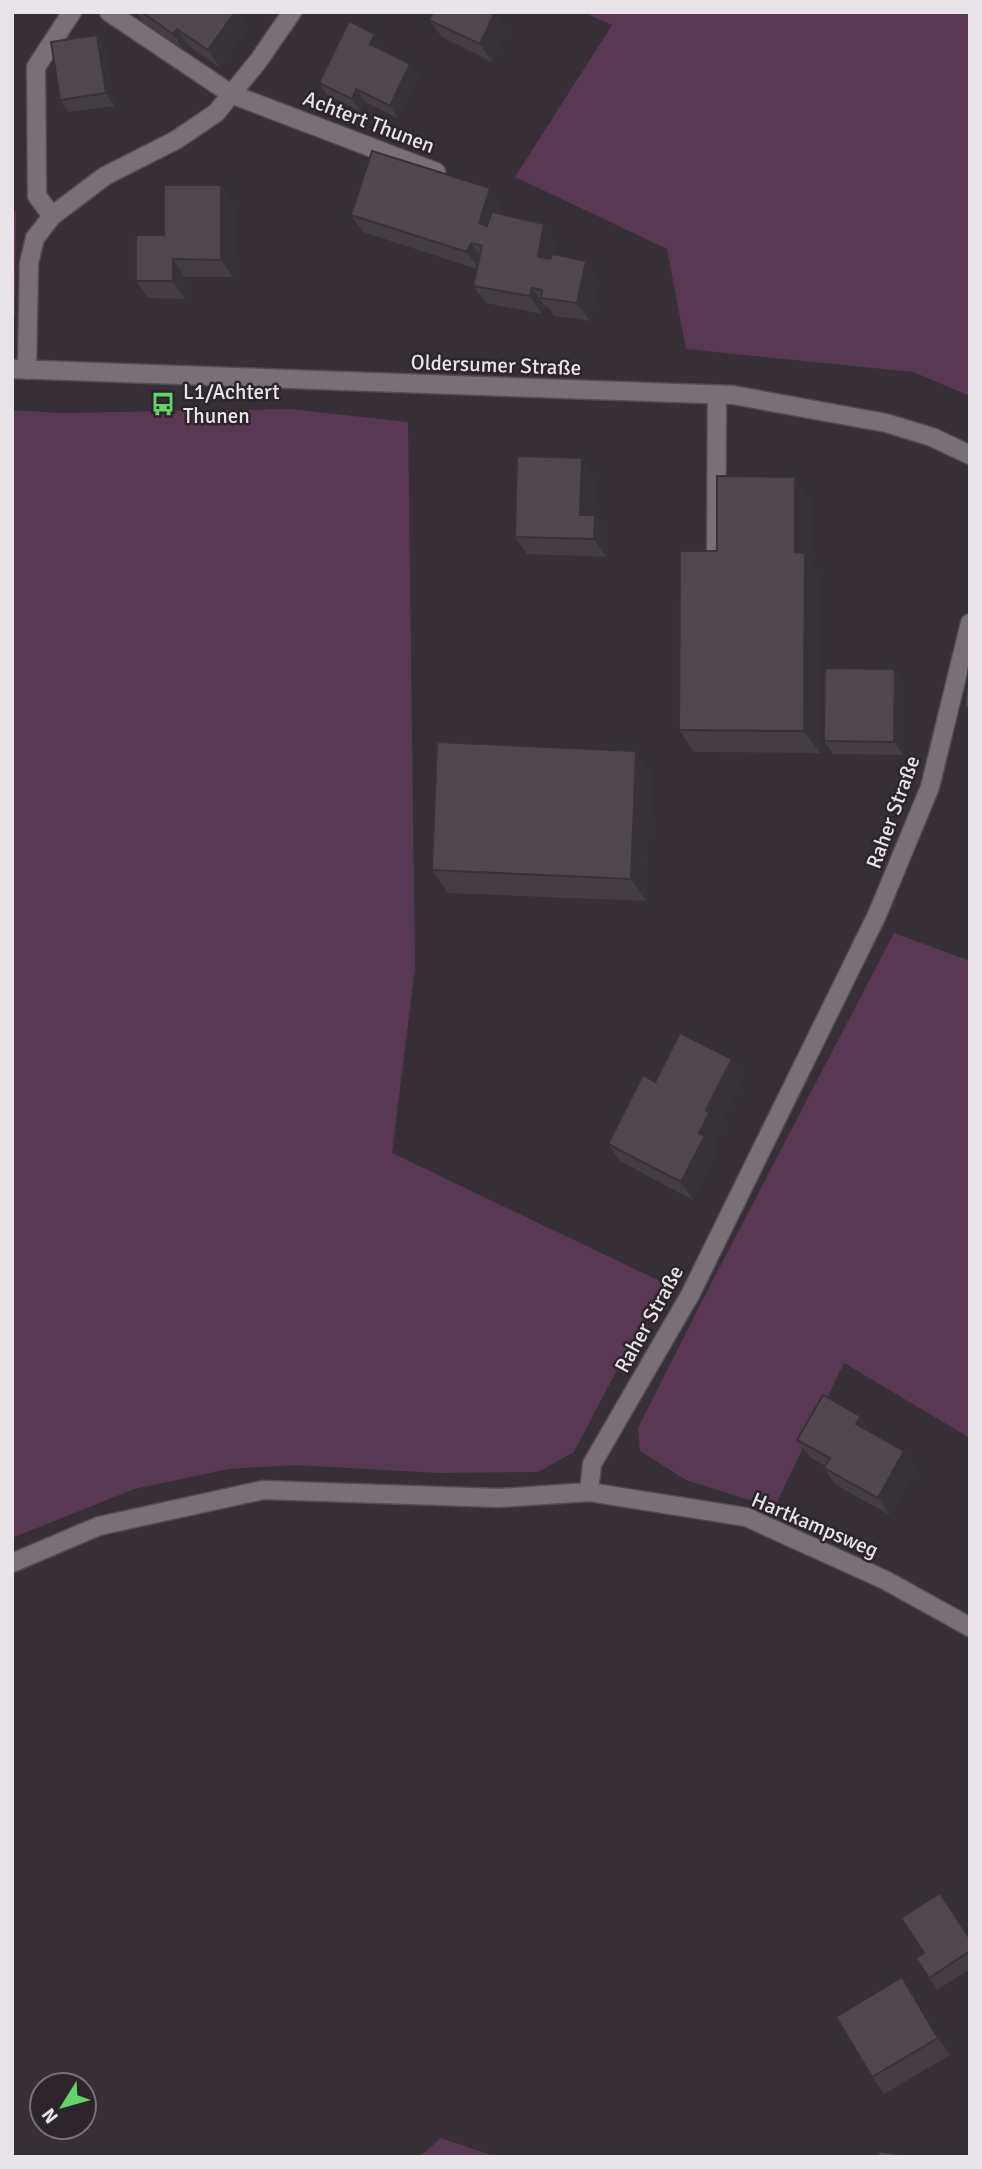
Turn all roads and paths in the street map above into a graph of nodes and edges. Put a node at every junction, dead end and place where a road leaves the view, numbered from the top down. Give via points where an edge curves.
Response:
1 (72, 12) edge
2 (109, 12) edge
3 (292, 12) edge
4 (231, 94) junction
5 (447, 176) edge
6 (52, 216) junction
7 (20, 369) edge
8 (718, 395) junction
9 (970, 455) edge
10 (716, 562) edge
11 (970, 623) edge
12 (589, 1492) junction
13 (12, 1563) edge
14 (970, 1628) edge

1 - 6 street via 36,67 37,196
2 - 4 street, Achtert Thunen
3 - 4 street
4 - 5 street, Achtert Thunen
4 - 6 street via 206,120 105,176
6 - 7 street via 35,238 29,263
7 - 8 street, Oldersumer Straße
8 - 9 street, Oldersumer Straße via 886,423
8 - 10 street
11 - 12 street, Raher Straße via 930,787 877,915 690,1295 592,1464
12 - 13 street via 499,1498 263,1490 99,1526
12 - 14 street, Hartkampsweg via 746,1517 885,1580

